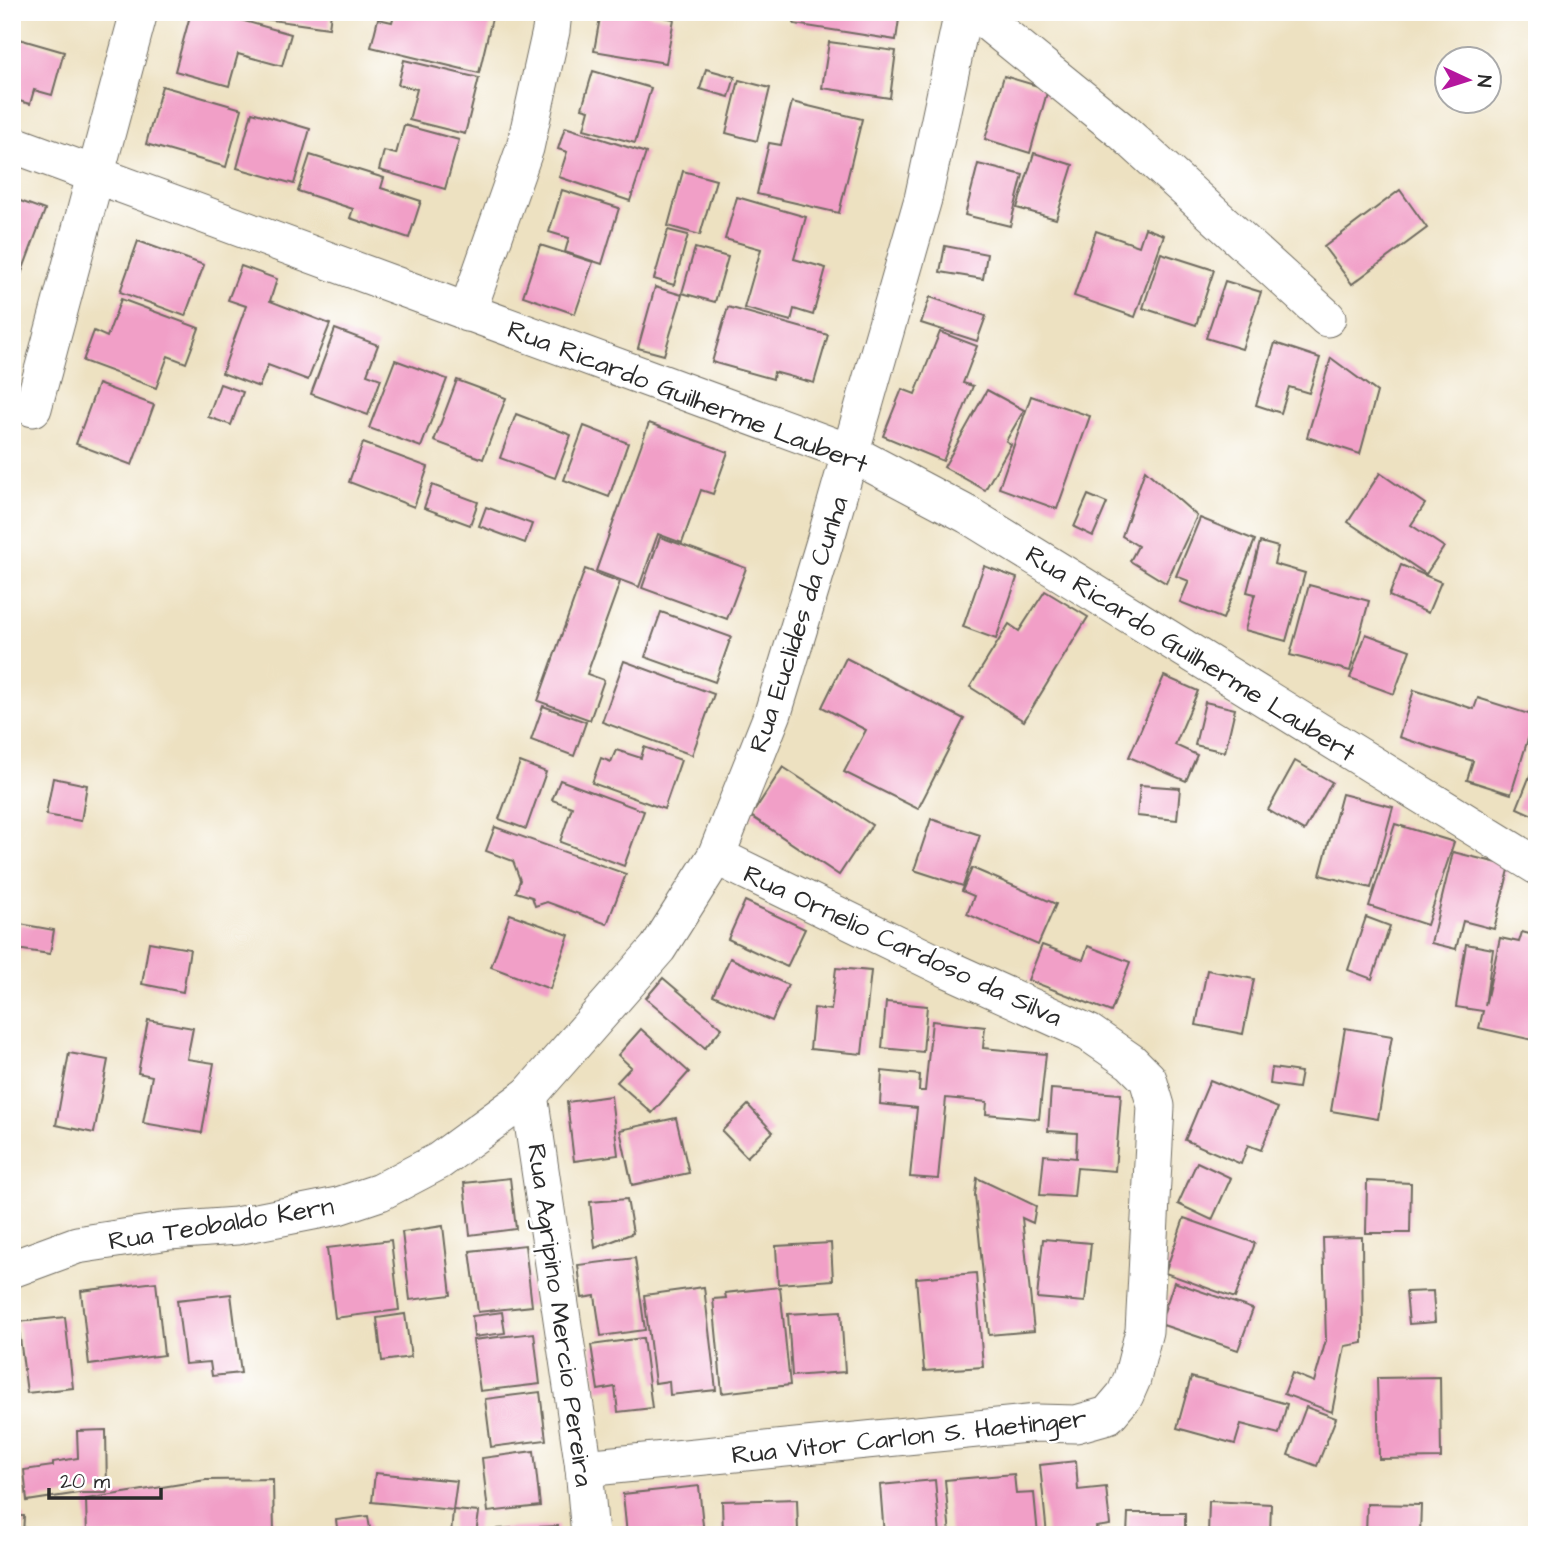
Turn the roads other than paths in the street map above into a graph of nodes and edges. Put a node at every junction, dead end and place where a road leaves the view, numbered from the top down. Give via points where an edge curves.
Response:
1 (139, 12) edge
2 (553, 12) edge
3 (963, 12) edge
4 (975, 12) edge
5 (12, 145) edge
6 (95, 176) junction
7 (467, 313) junction
8 (1327, 318) dead end
9 (33, 408) dead end
10 (851, 453) junction
11 (716, 856) junction
12 (1537, 866) edge
13 (1089, 1033) joint
14 (529, 1095) junction
15 (12, 1269) edge
16 (584, 1468) junction
17 (590, 1535) edge

1 - 6 street
2 - 7 street via 525,148
3 - 10 street, Rua Euclides da Cunha via 923,199
4 - 8 street via 1123,132
5 - 6 street, Rua Ricardo Guilherme Laubert
6 - 7 street, Rua Ricardo Guilherme Laubert
6 - 9 street
7 - 10 street, Rua Ricardo Guilherme Laubert
10 - 11 street, Rua Euclides da Cunha via 773,713
10 - 12 street, Rua Ricardo Guilherme Laubert via 968,515
11 - 13 street, Rua Ornelio Cardoso da Silva
11 - 14 street, Rua Euclides da Cunha via 658,948
13 - 16 street, Rua Vitor Carlon S. Haetinger via 1147,1079 1156,1106 1144,1331 1132,1379 1108,1415 1076,1424 1037,1423
14 - 15 street, Rua Teobaldo Kern via 439,1161 380,1192 338,1206 236,1226 77,1245
14 - 16 street, Rua Agripino Mercio Pereira
16 - 17 street, Rua Agripino Mercio Pereira

